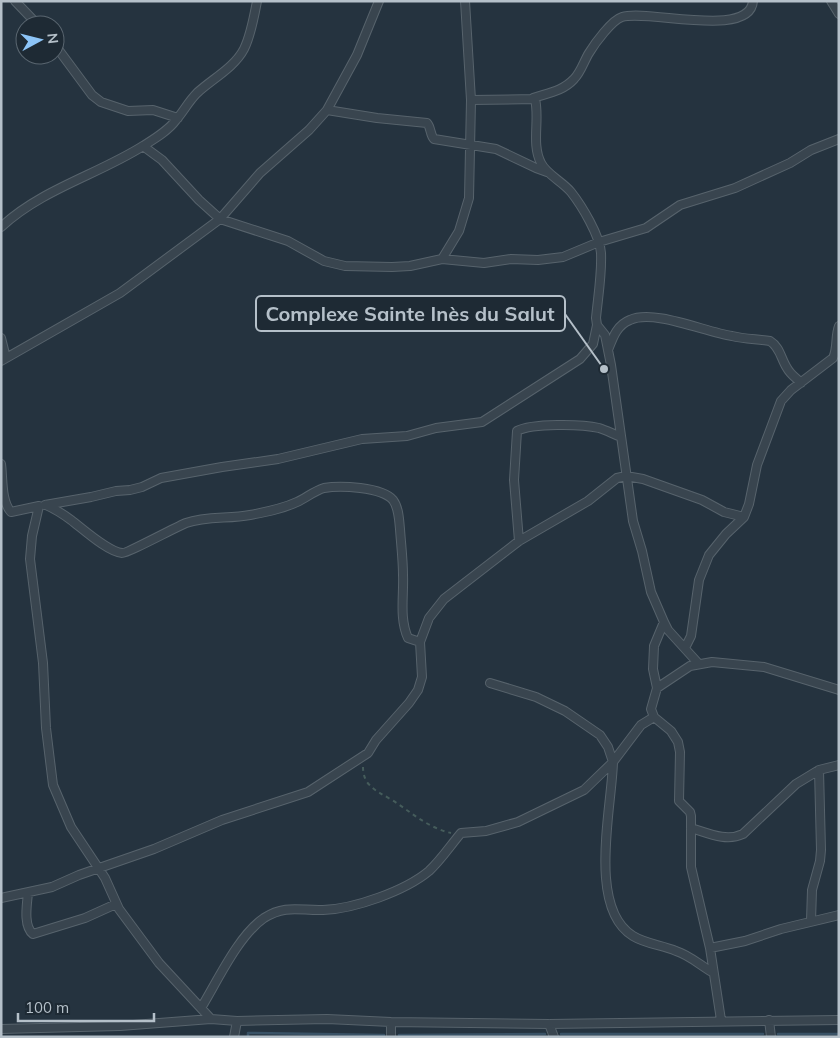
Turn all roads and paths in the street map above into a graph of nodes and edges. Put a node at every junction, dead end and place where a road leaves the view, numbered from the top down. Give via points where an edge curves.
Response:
1 (15, 1) edge
2 (257, 1) edge
3 (379, 1) edge
4 (465, 1) edge
5 (753, 1) edge
6 (831, 1) edge
7 (839, 14) edge
8 (28, 15) edge
9 (65, 58) edge
10 (534, 98) junction
11 (471, 100) junction
12 (326, 110) junction
13 (178, 118) junction
14 (839, 139) edge
15 (471, 144) junction
16 (144, 146) junction
17 (548, 172) junction
18 (220, 219) junction
19 (1, 227) edge
20 (599, 242) junction
21 (442, 259) junction
22 (598, 325) junction
23 (839, 326) edge
24 (1, 338) edge
25 (608, 350) junction
26 (4, 360) edge
27 (801, 383) junction
28 (620, 437) junction
29 (1, 464) edge
30 (626, 476) junction
31 (42, 506) junction
32 (11, 512) junction
33 (1, 514) edge
34 (744, 517) junction
35 (520, 542) junction
36 (664, 622) junction
37 (420, 642) junction
38 (685, 648) junction
39 (698, 663) junction
40 (490, 683) dead end
41 (657, 688) junction
42 (839, 690) edge
43 (654, 718) junction
44 (368, 752) junction
45 (613, 762) junction
46 (839, 765) edge
47 (819, 770) junction
48 (691, 828) junction
49 (461, 833) junction
50 (99, 868) junction
51 (28, 892) junction
52 (1, 898) edge
53 (116, 904) junction
54 (839, 915) edge
55 (811, 921) junction
56 (710, 948) junction
57 (712, 972) junction
58 (201, 1008) junction
59 (211, 1019) junction
60 (722, 1020) junction
61 (768, 1020) junction
62 (839, 1020) edge
63 (237, 1021) junction
64 (391, 1022) junction
65 (549, 1024) junction
66 (1, 1029) edge
67 (234, 1037) edge
68 (391, 1037) edge
69 (554, 1037) edge
70 (771, 1037) edge

1 - 8 street
2 - 13 street via 244,49 189,101
3 - 12 street via 357,55
4 - 11 street
5 - 10 street via 748,12 733,19 622,17 589,52 576,78 559,90
6 - 7 street
9 - 13 street via 102,102 128,112 153,110
10 - 11 street
10 - 17 street via 538,152 541,164
11 - 15 street
12 - 15 street via 427,124 434,139
12 - 18 street via 309,130 260,173
13 - 16 street
14 - 20 street via 735,188 680,205 646,228
15 - 17 street via 496,149
15 - 21 street via 469,198 459,231
16 - 18 street
16 - 19 street via 51,193
17 - 20 street via 570,191
18 - 21 street via 288,241 324,262 345,266 410,266
18 - 26 street via 120,293
20 - 21 street via 563,257 538,260 484,263
20 - 22 street
22 - 25 street via 605,335
22 - 31 street via 593,344 580,359 482,422 436,428 407,436 362,439 278,460 161,478 130,490
23 - 27 street via 836,354
24 - 26 street
25 - 27 street via 614,334 625,322 645,316 660,318 732,336 770,341 775,344 788,371
25 - 28 street
27 - 34 street via 781,401
28 - 30 street
28 - 35 street via 584,426 517,431 514,480
29 - 32 street via 5,501
30 - 34 street via 680,491 724,512
30 - 35 street via 617,478 593,498
30 - 36 street via 633,521 651,592
31 - 32 street
31 - 37 street via 63,514 106,546 126,553 189,522 276,510 330,487 378,492 396,506 405,631 408,638
31 - 50 street via 32,536 30,559 52,777 71,826
32 - 33 street
34 - 38 street via 709,555 699,580 691,636
35 - 37 street via 444,599 429,618
36 - 38 street
36 - 41 street via 652,656
37 - 44 street via 422,677 418,690
38 - 39 street
39 - 41 street
39 - 42 street via 764,667
40 - 45 street via 536,697 565,711 600,735
41 - 43 street via 651,708
43 - 45 street via 642,725
43 - 48 street via 671,731 678,742 679,801 690,812
44 - 49 path via 363,772 379,794 433,827
44 - 50 street via 308,792 222,820
45 - 49 street via 584,790 518,822 486,831
45 - 57 street via 605,866 610,906 618,923 632,936 680,952
46 - 47 street
47 - 48 street via 796,784 735,838
47 - 55 street via 821,850 812,890
48 - 56 street via 691,867
49 - 58 street via 427,872 385,896 338,909 292,908 263,919 238,944
50 - 51 street via 52,887
50 - 53 street
51 - 52 street
51 - 53 street via 27,924 33,934 85,918
53 - 58 street via 159,963
54 - 55 street
55 - 56 street via 746,942
56 - 57 street
57 - 60 street
58 - 59 street
59 - 63 street
59 - 66 street via 138,1025
60 - 61 street
60 - 65 street
61 - 62 street
61 - 70 street
63 - 64 street via 327,1019
63 - 67 street
64 - 65 street
64 - 68 street
65 - 69 street

